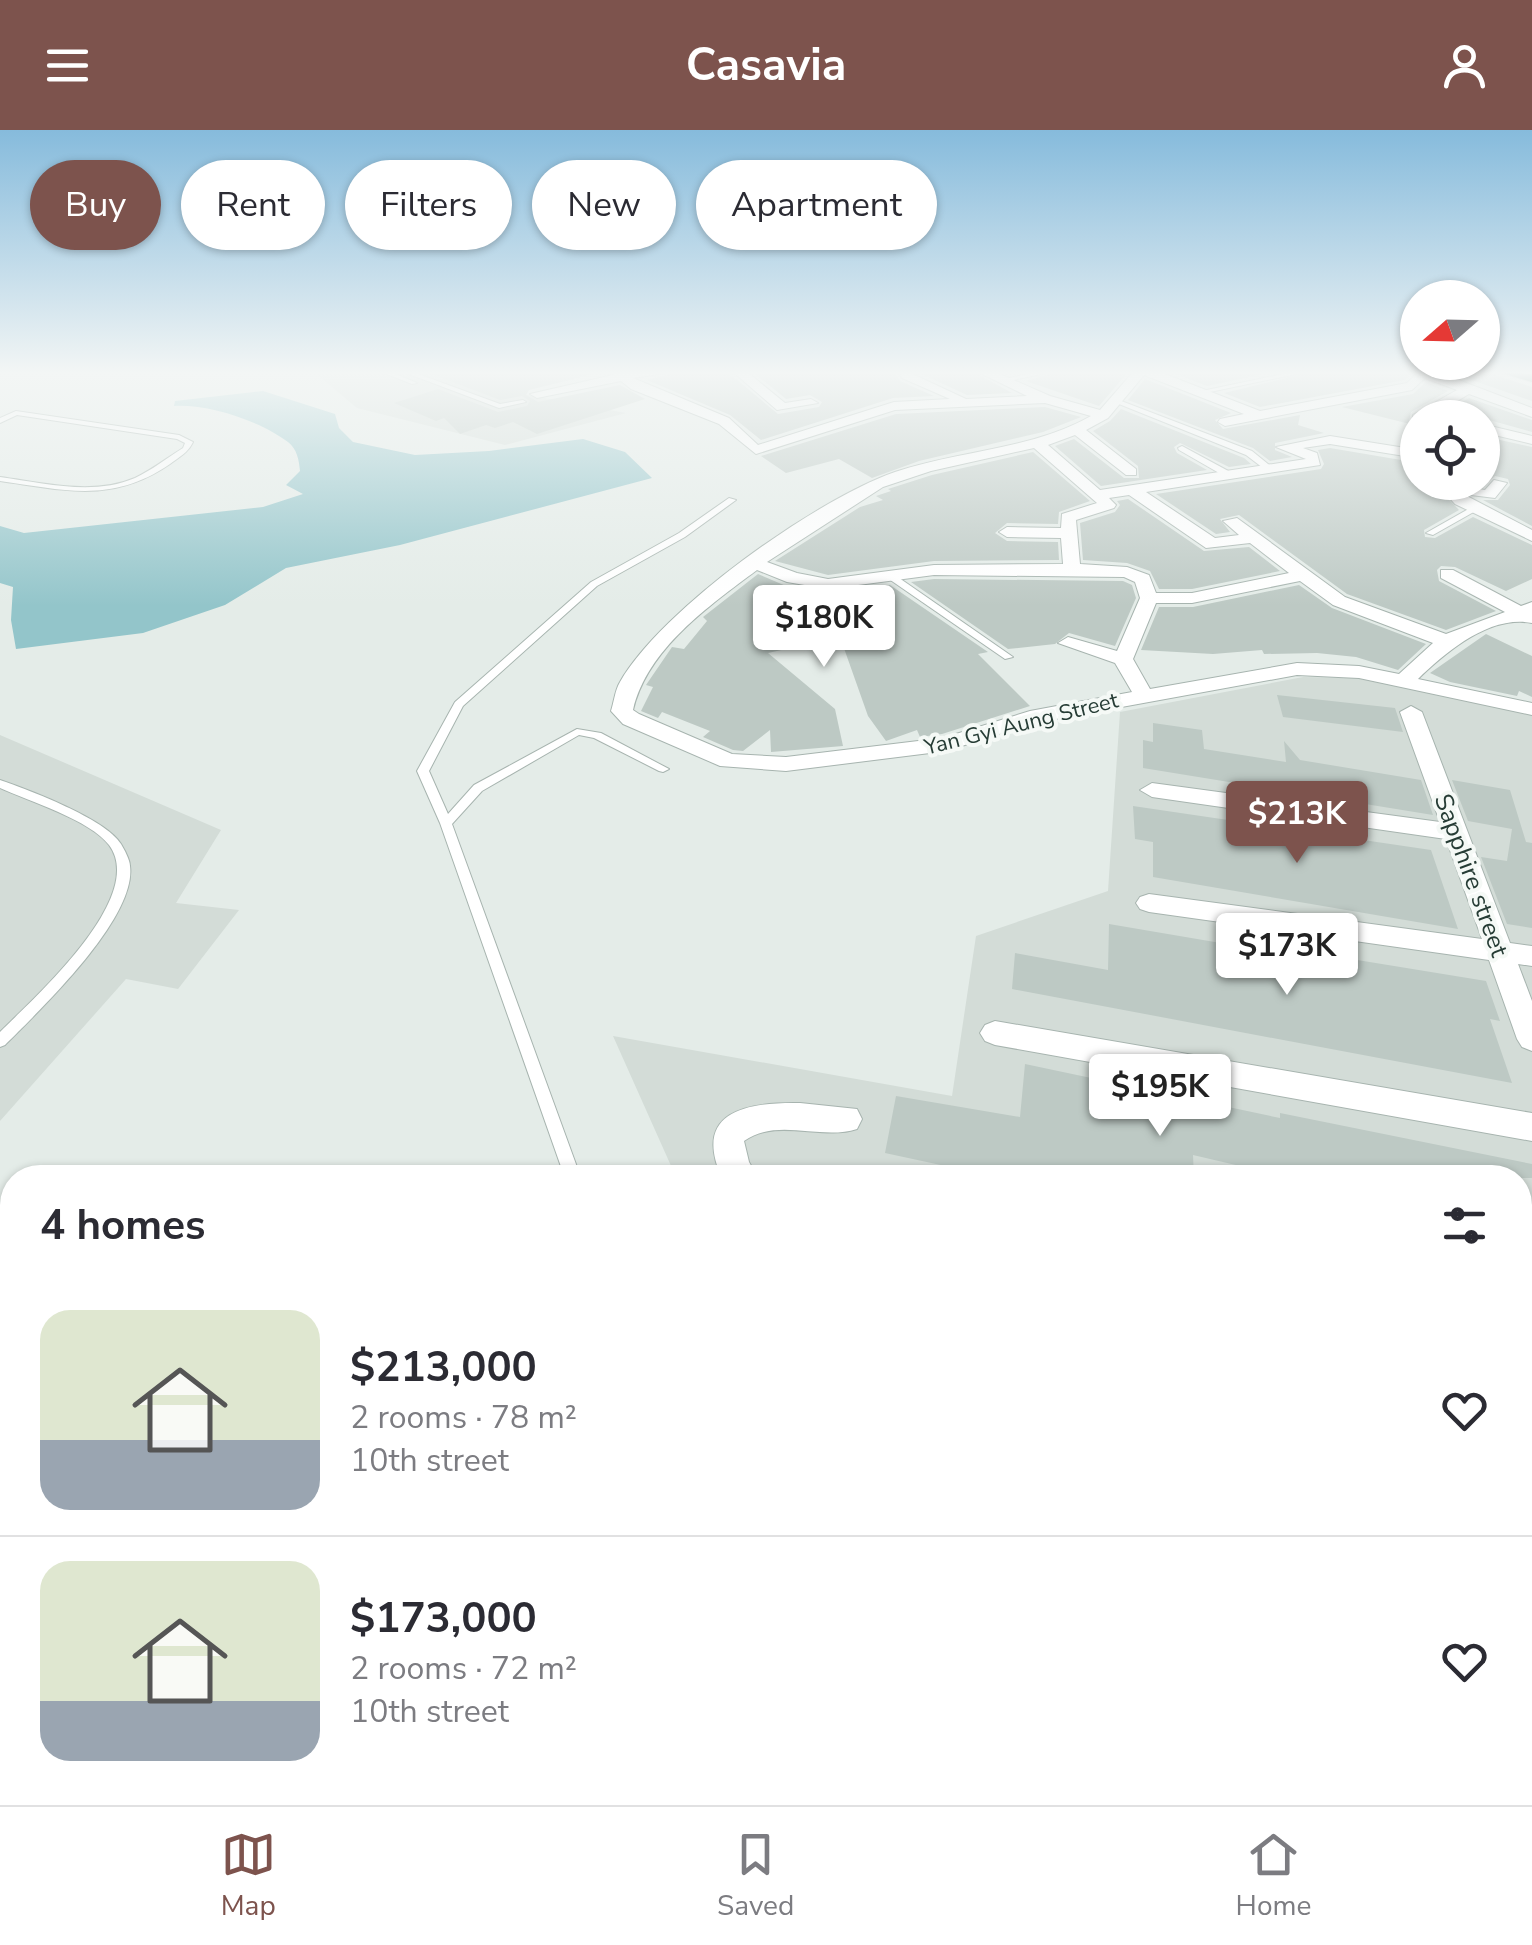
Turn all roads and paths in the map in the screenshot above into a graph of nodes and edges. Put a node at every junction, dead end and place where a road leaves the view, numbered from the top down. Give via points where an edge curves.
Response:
1 (183, 449) edge
2 (1009, 449) edge
3 (1046, 449) edge
4 (1101, 449) edge
5 (1184, 449) edge
6 (1238, 449) edge
7 (1291, 449) edge
8 (1330, 449) edge
9 (1346, 449) edge
10 (1312, 456) junction
11 (1360, 460) dead end
12 (1270, 469) junction
13 (1112, 475) dead end
14 (1229, 475) junction
15 (0, 480) edge
16 (1095, 486) junction
17 (1132, 490) junction
18 (732, 500) dead end
19 (1463, 500) edge
20 (1475, 509) junction
21 (1231, 520) dead end
22 (1007, 532) dead end
23 (1430, 533) dead end
24 (1066, 534) junction
25 (1532, 536) edge
26 (1252, 538) junction
27 (752, 562) junction
28 (1072, 569) junction
29 (1448, 574) dead end
30 (889, 575) junction
31 (1304, 575) junction
32 (837, 584) junction
33 (1149, 598) junction
34 (1528, 613) edge
35 (1446, 641) junction
36 (885, 642) dead end
37 (1068, 643) dead end
38 (1008, 656) dead end
39 (1123, 659) junction
40 (1405, 680) junction
41 (1143, 694) junction
42 (1532, 709) edge
43 (1412, 712) dead end
44 (663, 769) dead end
45 (0, 784) edge
46 (1152, 790) dead end
47 (446, 823) junction
48 (1456, 832) junction
49 (1149, 903) dead end
50 (1500, 952) junction
51 (1532, 956) edge
52 (995, 1033) dead end
53 (1532, 1039) edge
54 (0, 1041) edge
55 (846, 1119) dead end
56 (1532, 1127) edge
57 (568, 1165) edge
58 (733, 1165) edge

1 - 15 lane via 141,478 106,488
2 - 27 street, Yan Gyi Aung Street via 878,484
3 - 16 street via 1076,480
4 - 13 street via 1130,472
5 - 14 lane
6 - 12 lane
7 - 10 street
8 - 10 street
9 - 11 street
10 - 12 street via 1316,461
12 - 14 street
14 - 17 street
16 - 17 street
16 - 24 street via 1108,506 1068,517
17 - 26 street via 1212,544
18 - 47 lane via 594,584 460,704 423,771
19 - 20 street
20 - 23 lane
20 - 25 street
21 - 26 street
22 - 24 street
24 - 28 street
26 - 31 street
27 - 32 street via 793,578
27 - 41 street, Yan Gyi Aung Street via 643,663 620,701 630,719 728,761 786,764 946,744 1030,717
28 - 30 street
28 - 33 street via 1135,575
29 - 34 street
30 - 32 street
30 - 38 lane
31 - 33 street via 1192,598
31 - 35 street via 1366,614
32 - 36 lane
33 - 39 street
34 - 35 street
35 - 40 street
37 - 39 street
39 - 41 street
40 - 41 street, Yan Gyi Aung Street via 1297,669
40 - 42 street, Yan Gyi Aung Street
43 - 48 street, Sapphire street
44 - 47 lane via 598,735 577,732 478,788
45 - 54 lane via 96,829 113,842 125,868 114,911
46 - 48 street
47 - 57 lane
48 - 50 street, Sapphire street
49 - 50 street
50 - 51 street
50 - 53 street, Sapphire street
52 - 56 street
55 - 58 street via 763,1116 737,1126 727,1134

